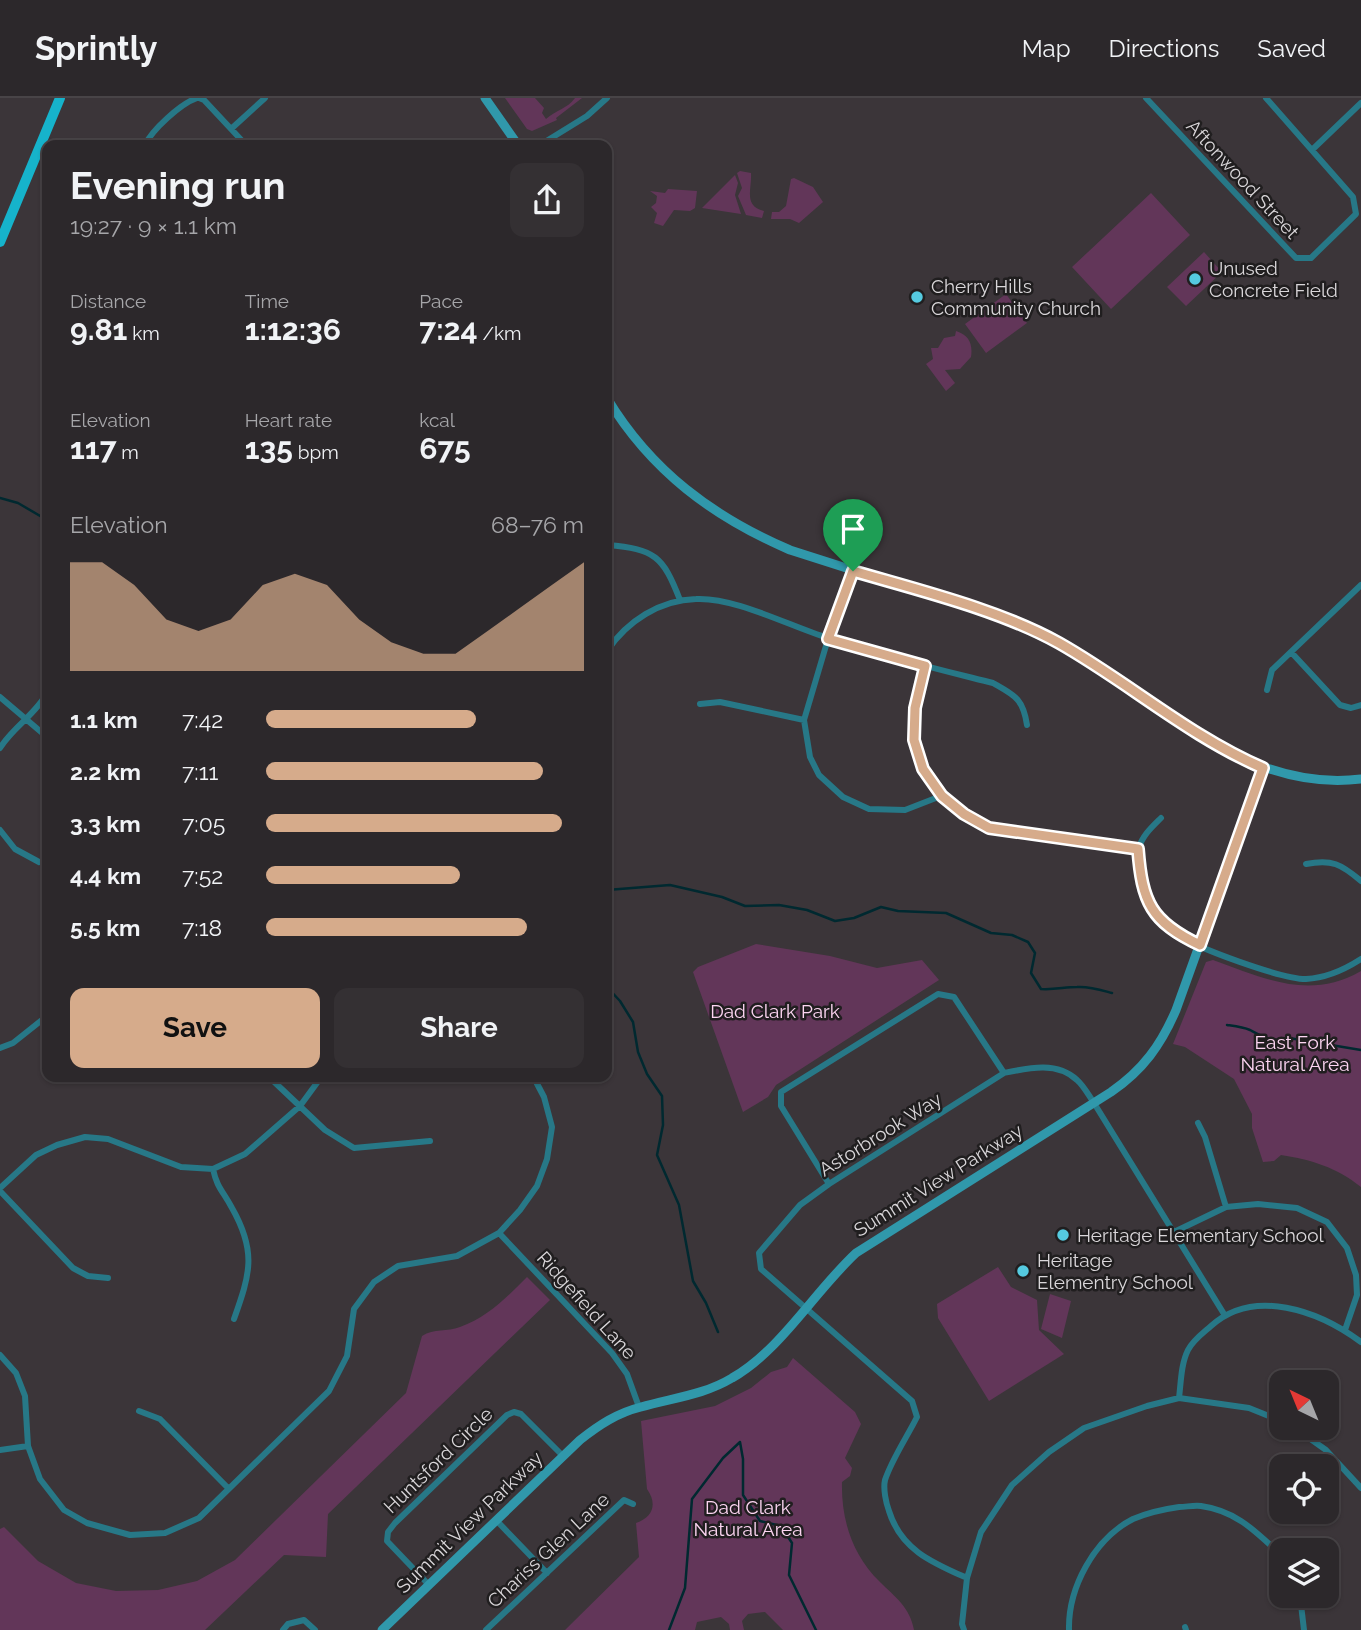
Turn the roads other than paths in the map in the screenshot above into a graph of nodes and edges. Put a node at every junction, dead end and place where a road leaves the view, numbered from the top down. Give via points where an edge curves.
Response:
1 (60, 98) edge
2 (198, 98) edge
3 (265, 98) edge
4 (485, 98) edge
5 (607, 98) edge
6 (1146, 98) edge
7 (1266, 98) edge
8 (1361, 103) edge
9 (231, 129) junction
10 (42, 140) edge
11 (149, 140) edge
12 (241, 140) edge
13 (514, 140) edge
14 (548, 140) edge
15 (42, 141) edge
16 (1313, 149) junction
17 (0, 242) edge
18 (612, 405) edge
19 (612, 545) edge
20 (853, 571) junction
21 (1361, 585) edge
22 (680, 600) junction
23 (828, 639) junction
24 (612, 645) edge
25 (1291, 652) junction
26 (925, 666) junction
27 (1267, 690) dead end
28 (0, 697) edge
29 (42, 701) edge
30 (700, 704) dead end
31 (1361, 705) edge
32 (25, 718) junction
33 (804, 720) junction
34 (1027, 725) dead end
35 (42, 733) edge
36 (0, 748) edge
37 (1263, 768) junction
38 (1361, 779) edge
39 (942, 796) junction
40 (1161, 818) dead end
41 (0, 831) edge
42 (1138, 849) junction
43 (39, 862) dead end
44 (1306, 864) dead end
45 (1361, 881) edge
46 (1200, 945) junction
47 (1361, 958) edge
48 (42, 1020) edge
49 (0, 1048) edge
50 (1004, 1073) junction
51 (274, 1082) edge
52 (318, 1082) edge
53 (536, 1082) edge
54 (1094, 1102) junction
55 (300, 1106) junction
56 (1198, 1123) dead end
57 (430, 1141) dead end
58 (213, 1169) junction
59 (829, 1184) junction
60 (0, 1189) edge
61 (1226, 1207) junction
62 (1174, 1232) junction
63 (499, 1233) junction
64 (108, 1278) dead end
65 (805, 1308) junction
66 (1224, 1314) junction
67 (234, 1319) dead end
68 (1345, 1330) junction
69 (1361, 1342) edge
70 (0, 1355) edge
71 (1179, 1398) junction
72 (639, 1407) junction
73 (139, 1410) dead end
74 (1269, 1416) edge
75 (1312, 1440) edge
76 (28, 1446) junction
77 (0, 1450) edge
78 (563, 1456) junction
79 (228, 1488) junction
80 (1361, 1488) edge
81 (633, 1504) dead end
82 (496, 1520) junction
83 (1269, 1544) edge
84 (547, 1573) junction
85 (967, 1578) junction
86 (429, 1585) junction
87 (1301, 1608) edge
88 (282, 1630) edge
89 (315, 1630) edge
90 (382, 1630) edge
91 (486, 1630) edge
92 (964, 1630) edge
93 (1069, 1630) edge
94 (1304, 1630) edge

1 - 10 main road
2 - 9 street
2 - 11 street via 160,125
3 - 9 street
4 - 13 street
5 - 14 street
6 - 16 street, Aftonwood Street via 1296,258 1311,258 1356,215 1353,197
7 - 16 street
8 - 16 street
9 - 12 street
15 - 17 main road
18 - 20 street via 663,469 726,519 759,537
19 - 22 street via 656,556 669,572
20 - 23 street
20 - 37 street via 1033,630
21 - 25 street
22 - 23 street via 727,602
22 - 24 street via 633,622
23 - 26 street
23 - 33 street
25 - 27 street via 1272,670
25 - 31 street via 1340,705
26 - 34 street via 993,683 1017,697
26 - 39 street via 915,708 914,740 923,769
28 - 32 street
29 - 32 street
30 - 33 street via 720,702
32 - 35 street
32 - 36 street
33 - 39 street via 810,757 819,775 843,797 869,809 905,810
37 - 38 street via 1306,778
37 - 46 street, Summit View Parkway
39 - 42 street via 989,828
40 - 42 street
41 - 43 street via 15,849
42 - 46 street via 1146,899 1159,919
44 - 45 street via 1325,861
46 - 47 street via 1272,973 1306,979 1335,974
46 - 54 street, Summit View Parkway via 1160,1045 1126,1081
48 - 49 street
50 - 54 street, Astorbrook Way via 1036,1066 1055,1069 1077,1079
50 - 59 street, Astorbrook Way
50 - 59 street via 954,997 938,994 781,1092 781,1106
51 - 55 street
52 - 55 street
53 - 63 street via 552,1127 547,1159 537,1186
54 - 62 street, Astorbrook Way
54 - 65 street, Summit View Parkway via 872,1241 845,1263
55 - 57 street via 325,1130 355,1148
55 - 58 street via 245,1154
56 - 61 street
58 - 60 street via 181,1167 108,1139 85,1137 36,1155
58 - 67 street via 217,1187 244,1230 248,1253 248,1278
59 - 65 street, Astorbrook Way via 800,1206 759,1253 761,1269
60 - 64 street via 74,1268 88,1276
61 - 62 street
61 - 68 street via 1297,1208 1327,1222 1347,1248 1356,1275 1357,1295
62 - 66 street, Astorbrook Way
63 - 72 street, Ridgefield Lane via 612,1353 627,1374
63 - 79 street via 457,1256 398,1266 374,1282 354,1309 347,1356 329,1391
65 - 72 street, Summit View Parkway via 754,1364 729,1380 702,1392
65 - 85 street via 912,1401 917,1417 884,1482 887,1504 894,1526 908,1545 925,1560
66 - 68 street via 1250,1305 1280,1306
66 - 71 street via 1188,1350
68 - 69 street
70 - 76 street via 16,1373 25,1396
71 - 74 street via 1249,1408
71 - 85 street via 1084,1428 1049,1452 1012,1485 981,1532
72 - 78 street, Summit View Parkway via 602,1423
73 - 79 street via 160,1419
75 - 80 street
76 - 77 street
76 - 79 street via 40,1479 64,1510 87,1523 130,1535 165,1533 199,1518
78 - 82 street, Summit View Parkway
78 - 86 street, Huntsford Circle via 514,1412 395,1522 387,1541
81 - 84 street, Chariss Glen Lane via 624,1500
82 - 84 street
82 - 86 street, Summit View Parkway
83 - 93 street via 1243,1520 1200,1505 1133,1520 1110,1536 1086,1565 1074,1593
84 - 91 street, Chariss Glen Lane
85 - 92 street
86 - 90 street, Summit View Parkway
87 - 94 street
88 - 89 street via 304,1620

